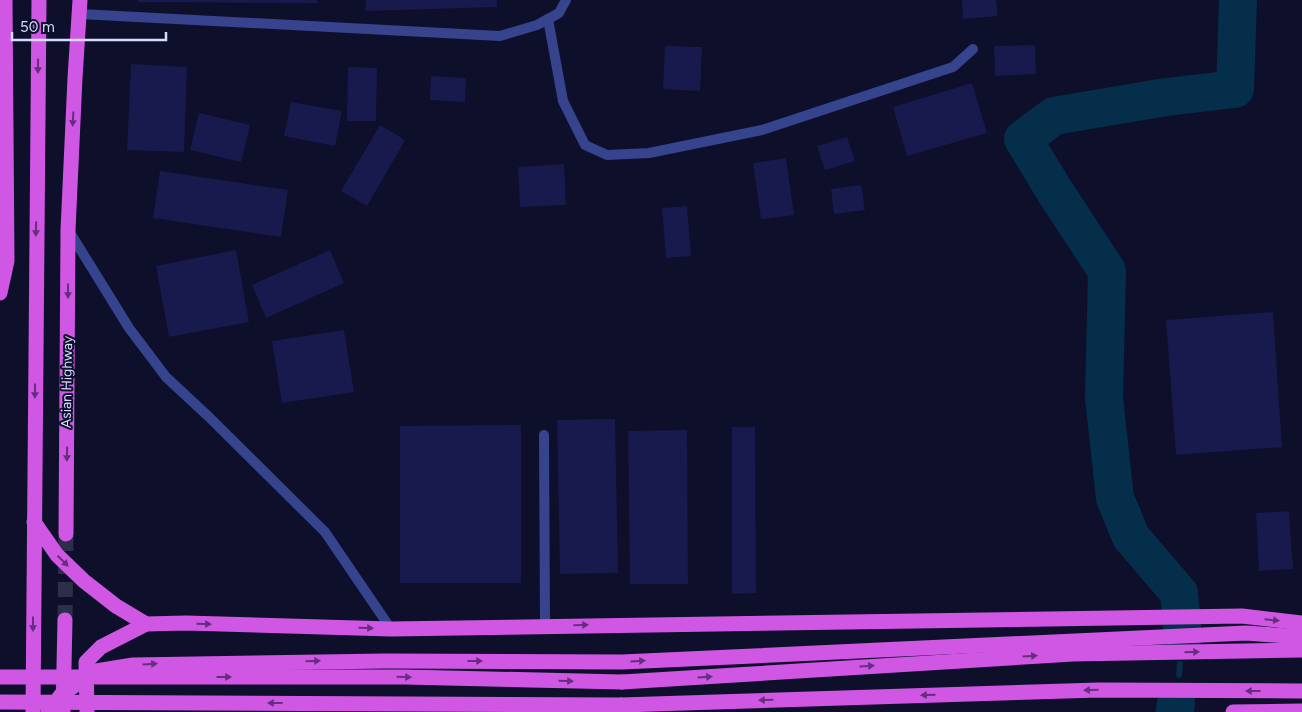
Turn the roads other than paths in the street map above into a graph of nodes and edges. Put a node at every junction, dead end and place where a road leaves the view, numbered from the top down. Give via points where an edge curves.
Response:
1 (5, 0) edge
2 (39, 0) edge
3 (566, 0) edge
4 (80, 7) edge
5 (548, 19) junction
6 (973, 48) dead end
7 (68, 230) junction
8 (0, 293) edge
9 (544, 435) dead end
10 (34, 522) junction
11 (66, 534) tunnel mouth
12 (65, 620) tunnel mouth
13 (1302, 623) edge
14 (146, 624) junction
15 (545, 626) junction
16 (391, 628) junction
17 (1302, 637) edge
18 (1302, 650) edge
19 (0, 677) edge
20 (1302, 691) edge
21 (0, 702) edge
22 (1302, 711) edge
23 (33, 712) edge
24 (48, 712) edge
25 (64, 712) edge
26 (87, 712) edge
27 (1233, 712) edge

1 - 8 highway via 7,261
2 -> 10 highway
3 - 5 street via 559,13
4 - 5 street via 500,36 537,26
4 -> 7 highway, Asian Highway
5 - 6 street via 564,102 585,145 607,155 649,153 762,130 953,67
7 -> 11 highway, Asian Highway
7 - 16 street via 129,328 166,377 325,532
9 - 15 street
10 -> 14 highway via 57,555 84,581
10 -> 23 highway
12 - 25 highway
15 -> 13 highway via 1242,616
14 -> 16 highway
14 - 26 highway via 101,647 86,662
15 - 16 highway
24 -> 17 highway, bridge via 61,695 96,671 133,665 622,662 1246,633
19 -> 18 highway, bridge via 405,677 622,682 1073,654
20 -> 21 highway, bridge via 1099,690 621,704
22 - 27 highway

